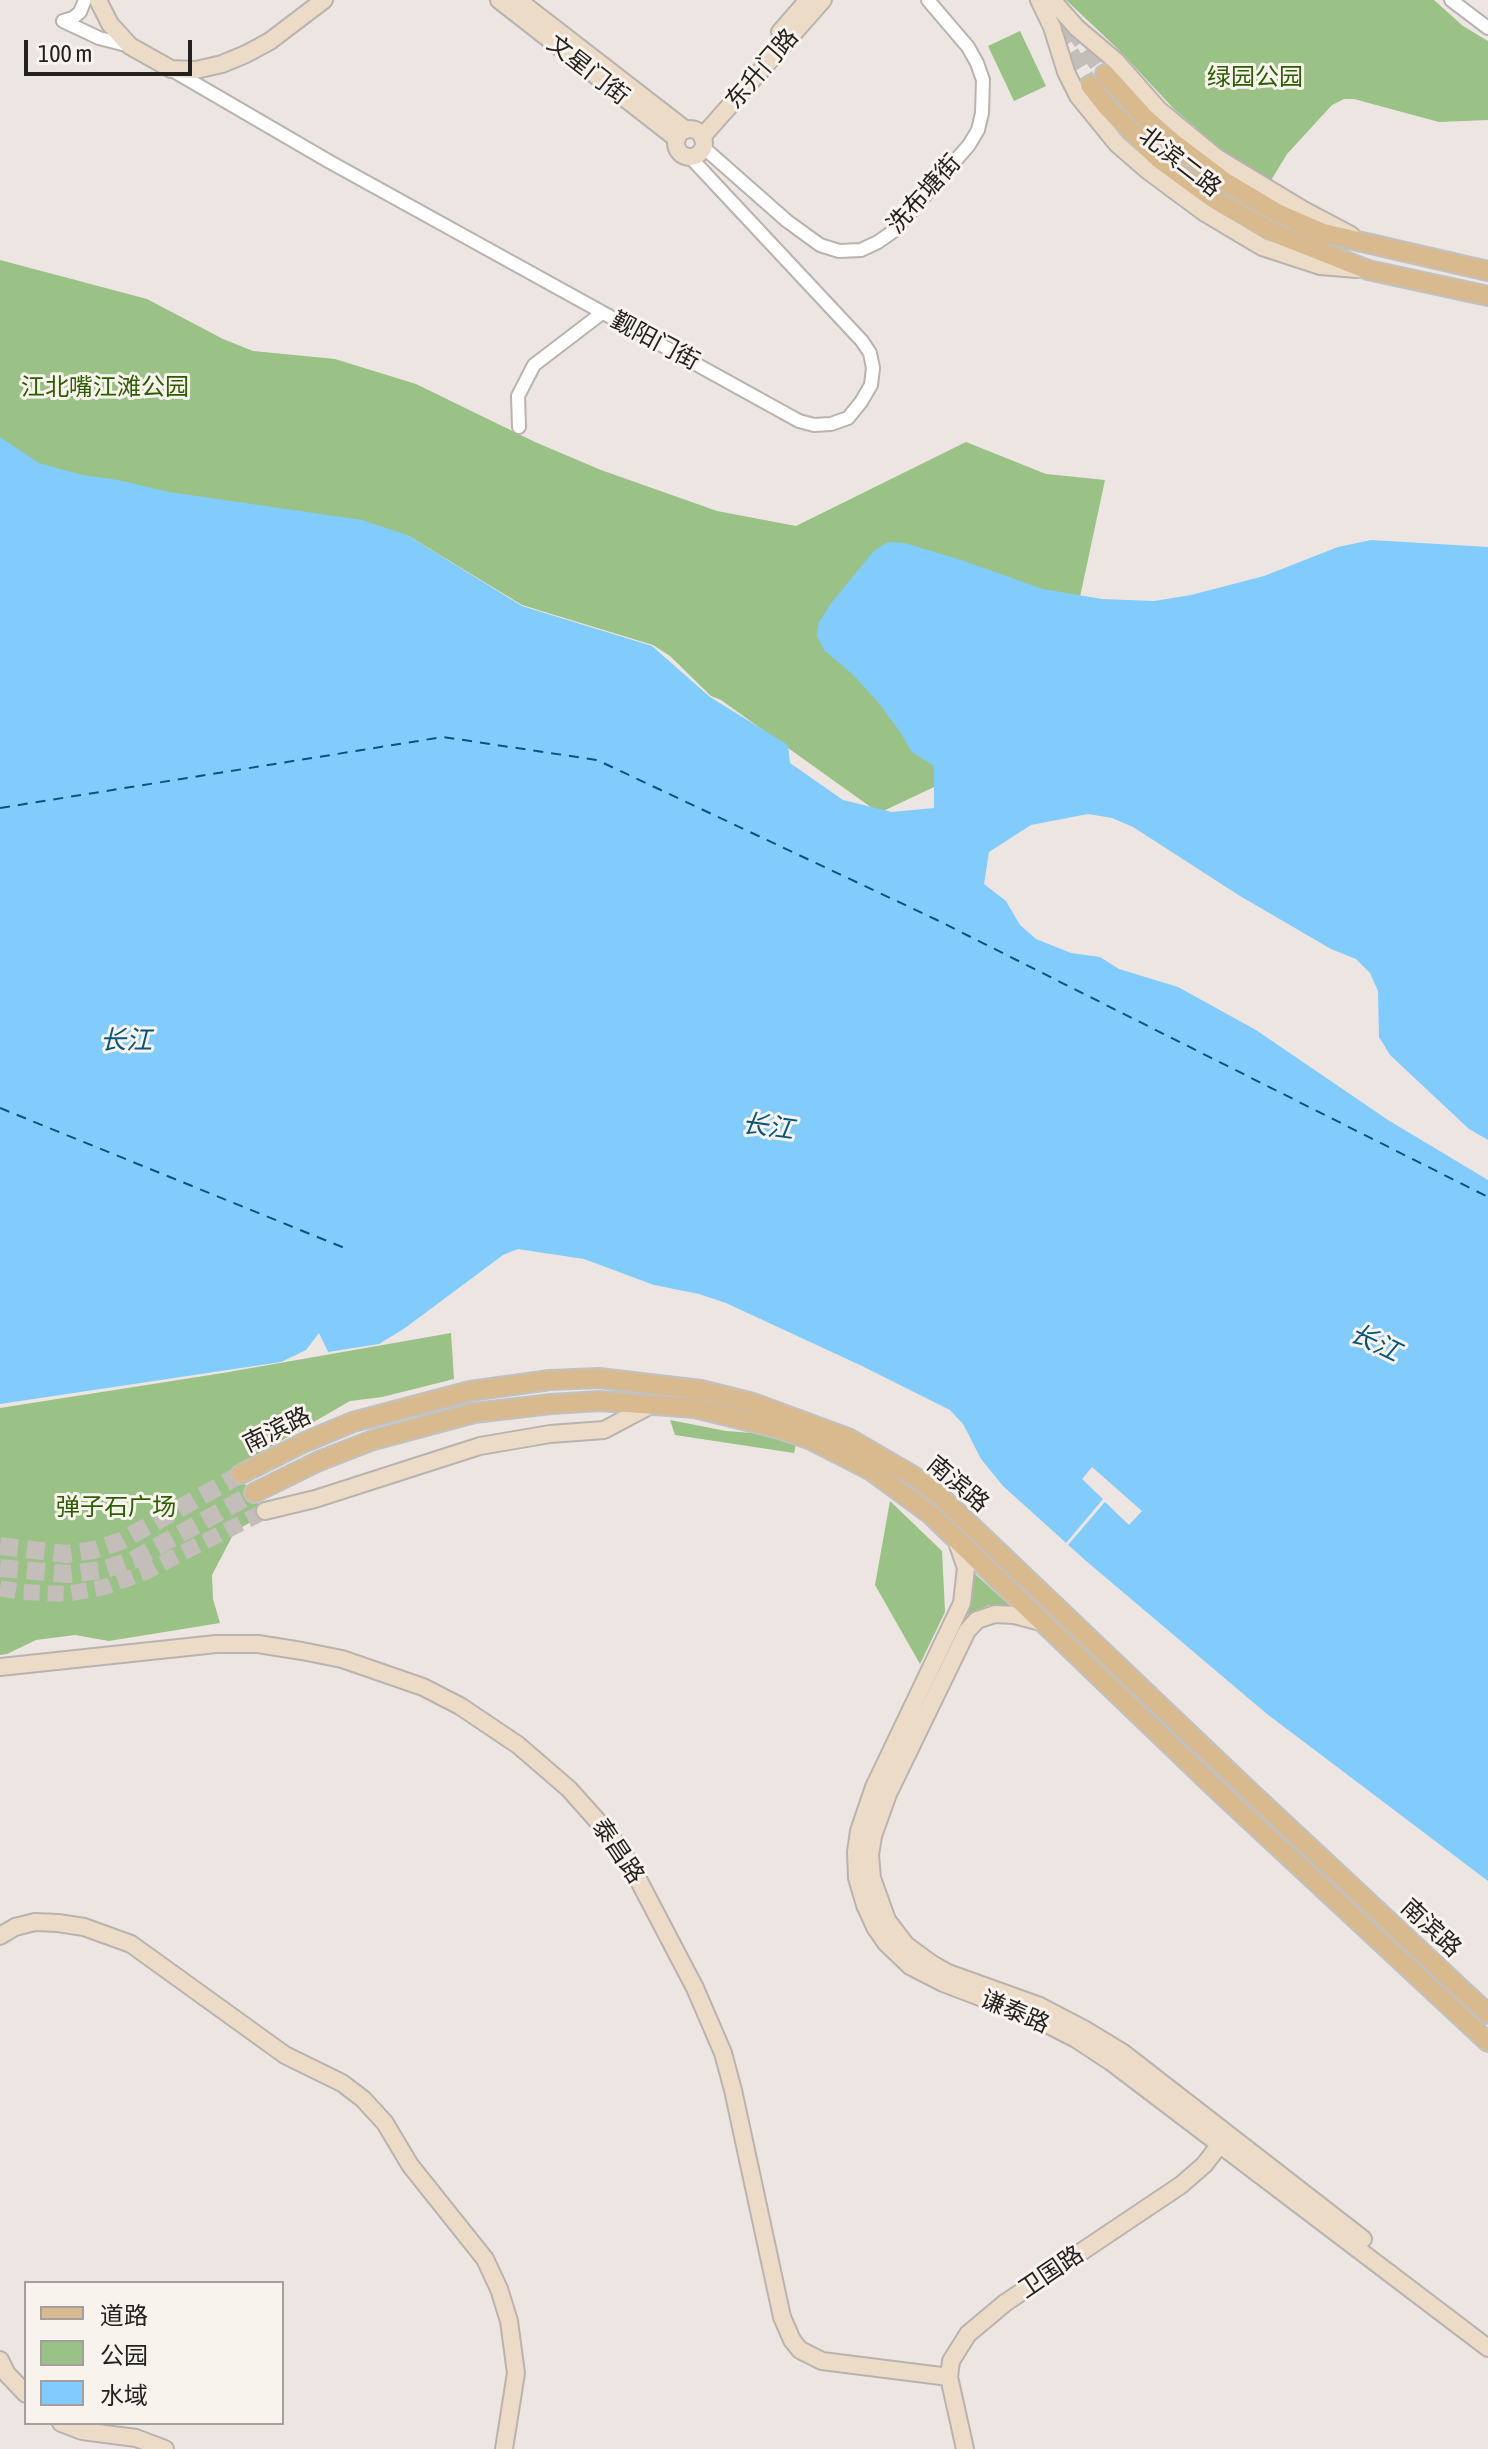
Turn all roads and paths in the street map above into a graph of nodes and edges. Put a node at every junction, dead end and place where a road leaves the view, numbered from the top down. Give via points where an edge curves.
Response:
1 (85, 0) edge
2 (98, 0) edge
3 (324, 0) edge
4 (499, 0) edge
5 (518, 0) edge
6 (808, 0) edge
7 (823, 0) edge
8 (928, 0) edge
9 (1039, 0) edge
10 (1052, 0) edge
11 (1451, 0) edge
12 (1488, 28) edge
13 (1098, 45) junction
14 (130, 46) junction
15 (171, 69) junction
16 (1066, 72) junction
17 (692, 140) junction
18 (741, 211) junction
19 (787, 221) junction
20 (1374, 247) junction
21 (1368, 270) junction
22 (1488, 271) edge
23 (1488, 296) edge
24 (602, 313) junction
25 (519, 427) dead end
26 (653, 1404) junction
27 (241, 1474) tunnel mouth
28 (254, 1493) tunnel mouth
29 (265, 1511) tunnel mouth
30 (956, 1540) junction
31 (1041, 1622) junction
32 (0, 1667) edge
33 (1218, 1761) junction
34 (1213, 1786) junction
35 (1255, 1826) junction
36 (1345, 1881) junction
37 (0, 1936) edge
38 (1488, 2014) edge
39 (1488, 2042) edge
40 (1224, 2139) junction
41 (1488, 2335) edge
42 (1488, 2348) edge
43 (0, 2363) edge
44 (949, 2377) junction
45 (24, 2392) edge
46 (66, 2425) edge
47 (165, 2449) edge
48 (504, 2449) edge
49 (965, 2449) edge

1 - 14 street via 80,12 63,21
2 - 14 street
3 - 15 street via 246,54 196,70
4 - 17 street, 文星门街
5 - 17 street, 文星门街
6 - 17 street, 东升门路
7 - 17 street, 东升门路
8 - 19 street, 洗布塘街 via 968,47 983,80 982,113 969,145 895,230 861,250 820,245
9 - 16 street, 北滨二路
10 - 13 street, 北滨二路
11 - 12 street
13 - 16 street via 1081,41 1071,46 1065,54
13 - 20 street, 北滨二路 via 1159,110 1216,157
14 - 15 street
15 - 24 street, 觐阳门街
16 - 21 street, 北滨二路 via 1078,96 1117,144 1205,213 1289,257
17 - 18 street, 觐阳门街
17 - 19 street, 洗布塘街
18 - 19 street via 739,199 745,196
18 - 24 street, 觐阳门街 via 870,353 871,385 848,418 831,424 799,421
20 - 21 main road, 北滨二路 via 1301,225 1225,182 1097,79 1116,117 1158,158 1214,199 1294,242
20 - 22 main road, 北滨二路
21 - 23 main road, 北滨二路
24 - 25 street via 534,365 518,396
26 - 28 main road, 南滨路 via 600,1401 474,1413 373,1440
26 - 29 street via 604,1430 480,1446
26 - 30 main road, 南滨路 via 744,1419 811,1440 904,1493
27 - 33 main road, 南滨路 via 353,1422 499,1387 599,1378 701,1390 753,1403 848,1438 915,1477
30 - 31 main road, 南滨路
30 - 40 street, 谦泰路 via 966,1568 962,1603 874,1787 859,1831 857,1878 865,1905 886,1943 910,1966 1076,2039
31 - 34 main road, 南滨路
31 - 40 street, 谦泰路 via 995,1614 977,1620 967,1631 880,1812 870,1855 878,1902 895,1933 932,1964 1084,2029 1122,2052
32 - 44 street, 泰昌路 via 258,1644 342,1659 423,1687 518,1745 569,1789 610,1835 700,1998 733,2090 782,2317 792,2340 822,2361
33 - 34 main road via 1222,1774
33 - 36 main road, 南滨路
34 - 35 main road, 南滨路
35 - 36 main road via 1249,1814 1257,1808 1319,1865
35 - 39 main road, 南滨路
36 - 38 main road, 南滨路
37 - 48 street via 35,1922 58,1923 131,1944 285,2055 363,2099 485,2259 499,2289 516,2373
40 - 41 street, 谦泰路
40 - 42 street, 谦泰路
40 - 44 street, 卫国路 via 1181,2185 981,2320 957,2347
43 - 45 street
44 - 49 street
46 - 47 street

